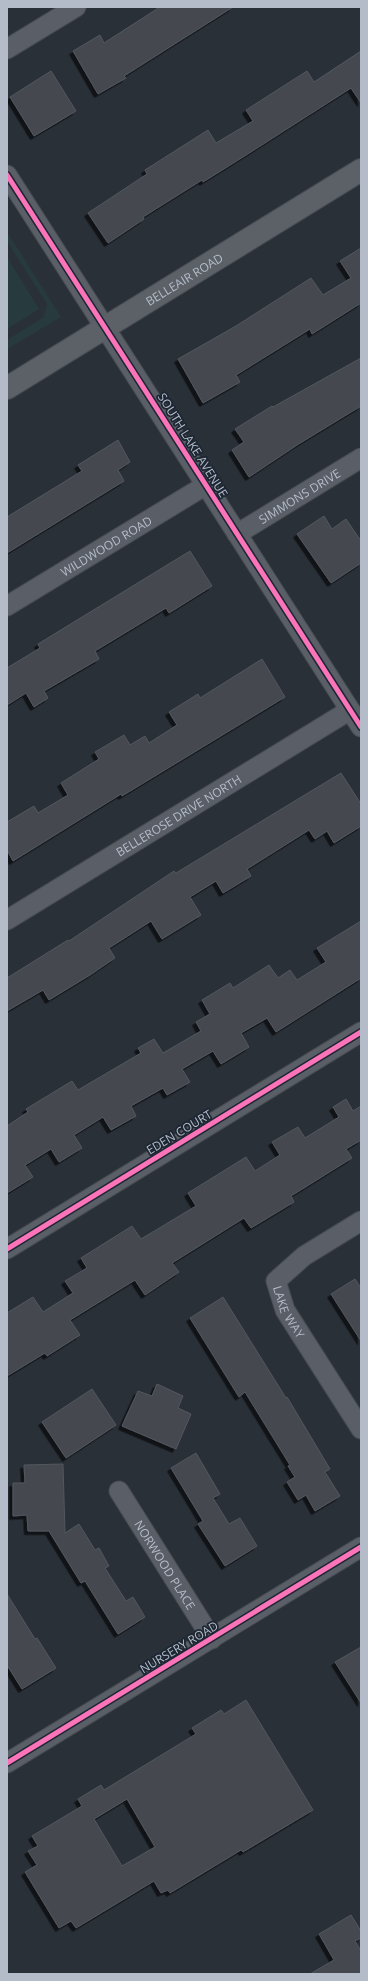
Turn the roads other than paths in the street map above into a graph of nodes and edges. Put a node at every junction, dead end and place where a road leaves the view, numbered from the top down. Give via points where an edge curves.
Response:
1 (76, 7) edge
2 (7, 49) edge
3 (361, 170) edge
4 (7, 174) edge
5 (106, 328) junction
6 (7, 388) edge
7 (361, 458) edge
8 (206, 485) junction
9 (237, 534) junction
10 (7, 606) edge
11 (350, 710) junction
12 (361, 727) edge
13 (7, 920) edge
14 (361, 1032) edge
15 (361, 1221) edge
16 (7, 1249) edge
17 (361, 1429) edge
18 (119, 1491) dead end
19 (361, 1547) edge
20 (212, 1639) junction
21 (8, 1761) edge

1 - 2 street
3 - 5 main road, BELLEAIR ROAD
4 - 5 street, SOUTH LAKE AVENUE
5 - 6 main road, BELLEAIR ROAD
5 - 8 street, SOUTH LAKE AVENUE
7 - 9 street, SIMMONS DRIVE
8 - 9 street, SOUTH LAKE AVENUE
8 - 10 street, WILDWOOD ROAD
9 - 11 street, SOUTH LAKE AVENUE
11 - 12 street, SOUTH LAKE AVENUE
11 - 13 street, BELLEROSE DRIVE NORTH
14 - 16 street, EDEN COURT
15 - 17 street, LAKE WAY via 304,1256 276,1281 285,1310
18 - 20 street, NORWOOD PLACE
19 - 20 street, NURSERY ROAD
20 - 21 street, NURSERY ROAD

